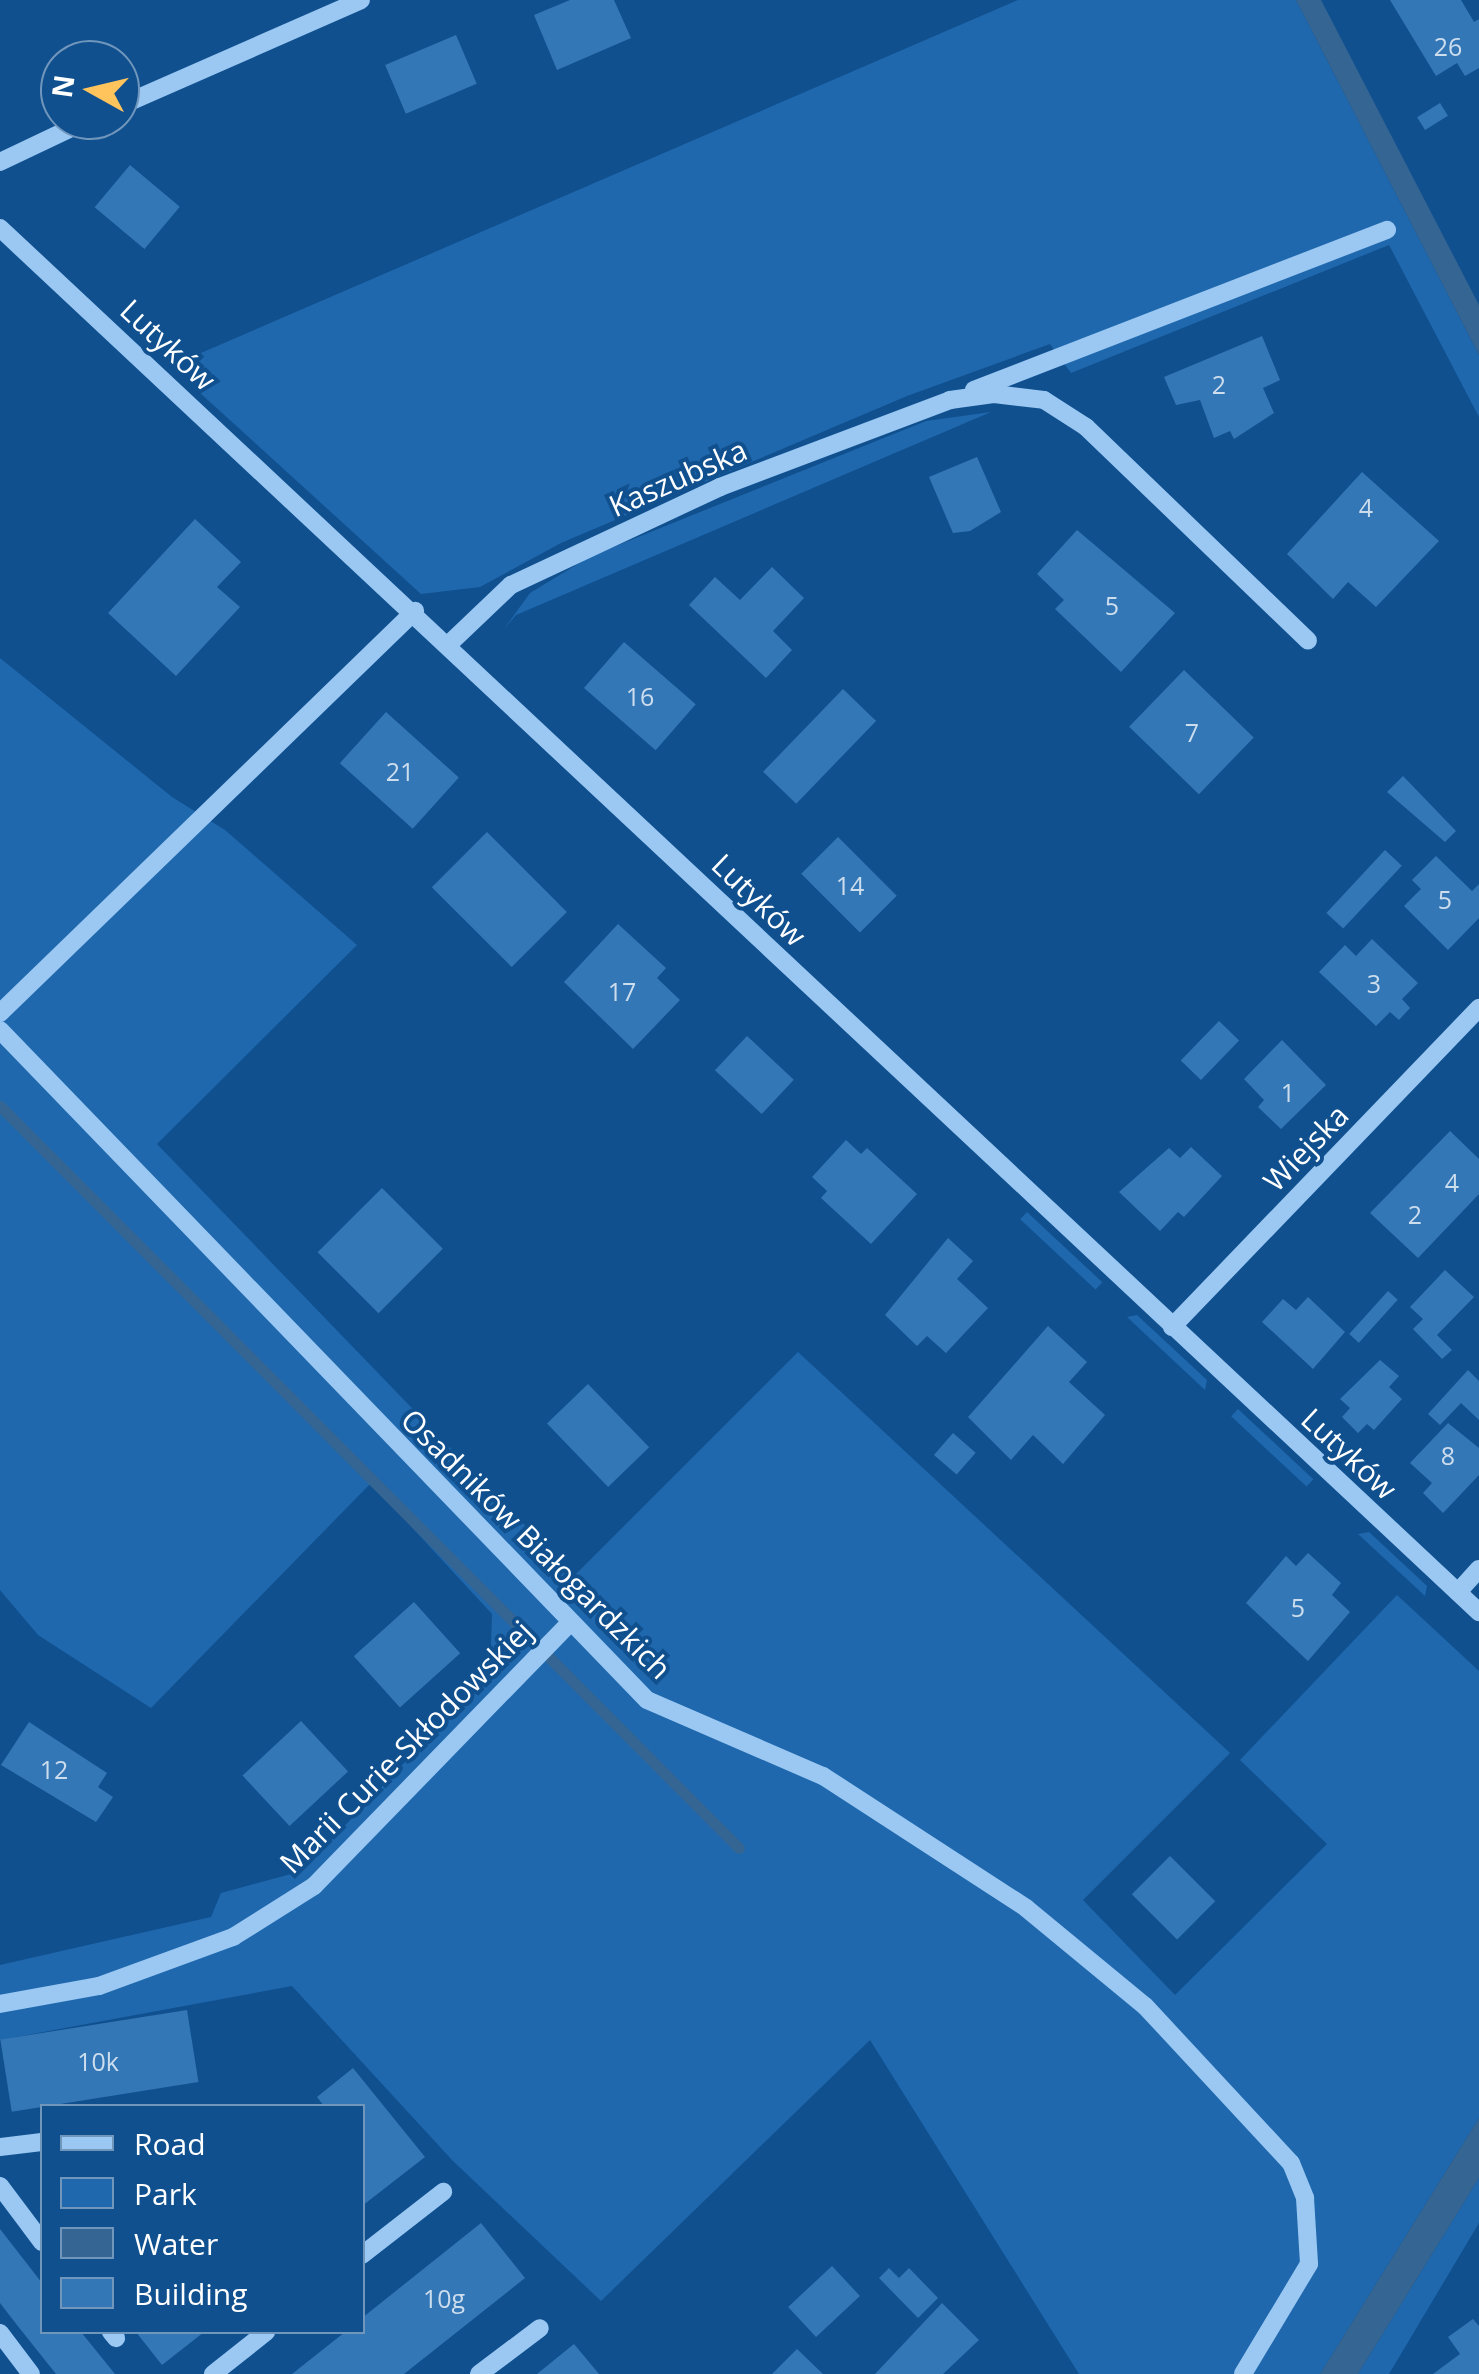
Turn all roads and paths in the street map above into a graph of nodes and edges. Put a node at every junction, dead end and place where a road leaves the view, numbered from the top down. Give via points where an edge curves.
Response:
1 (361, 0) edge
2 (140, 97) edge
3 (46, 140) edge
4 (0, 162) edge
5 (0, 228) edge
6 (1387, 230) dead end
7 (950, 400) junction
8 (415, 611) junction
9 (1308, 641) dead end
10 (450, 643) junction
11 (1479, 1008) edge
12 (0, 1013) edge
13 (0, 1030) edge
14 (1172, 1327) junction
15 (1479, 1570) edge
16 (1458, 1592) junction
17 (1479, 1612) edge
18 (569, 1624) junction
19 (0, 2004) edge
20 (40, 2142) edge
21 (0, 2147) edge
22 (0, 2186) edge
23 (443, 2192) dead end
24 (40, 2239) edge
25 (365, 2253) edge
26 (540, 2328) dead end
27 (0, 2332) edge
28 (263, 2334) edge
29 (32, 2374) edge
30 (212, 2374) edge
31 (479, 2374) edge
32 (1243, 2374) edge

1 - 2 street
3 - 4 street
5 - 8 street, Lutyków
6 - 7 street, Kaszubska
7 - 9 street, Kaszubska via 994,394 1044,400 1086,427
7 - 10 street, Kaszubska via 720,487 511,585
8 - 10 street, Lutyków
8 - 12 street
10 - 14 street, Lutyków
11 - 14 street, Wiejska
13 - 18 street, Osadników Białogardzkich
14 - 16 street, Lutyków
15 - 16 street
16 - 17 street, Lutyków
18 - 19 street, Marii Curie-Skłodowskiej via 314,1886 234,1937 99,1986
18 - 32 street, Osadników Białogardzkich via 647,1700 823,1776 1026,1908 1145,2006 1290,2163 1305,2198 1309,2264
20 - 21 street
22 - 24 street
23 - 25 street
26 - 31 street
27 - 29 street
28 - 30 street

